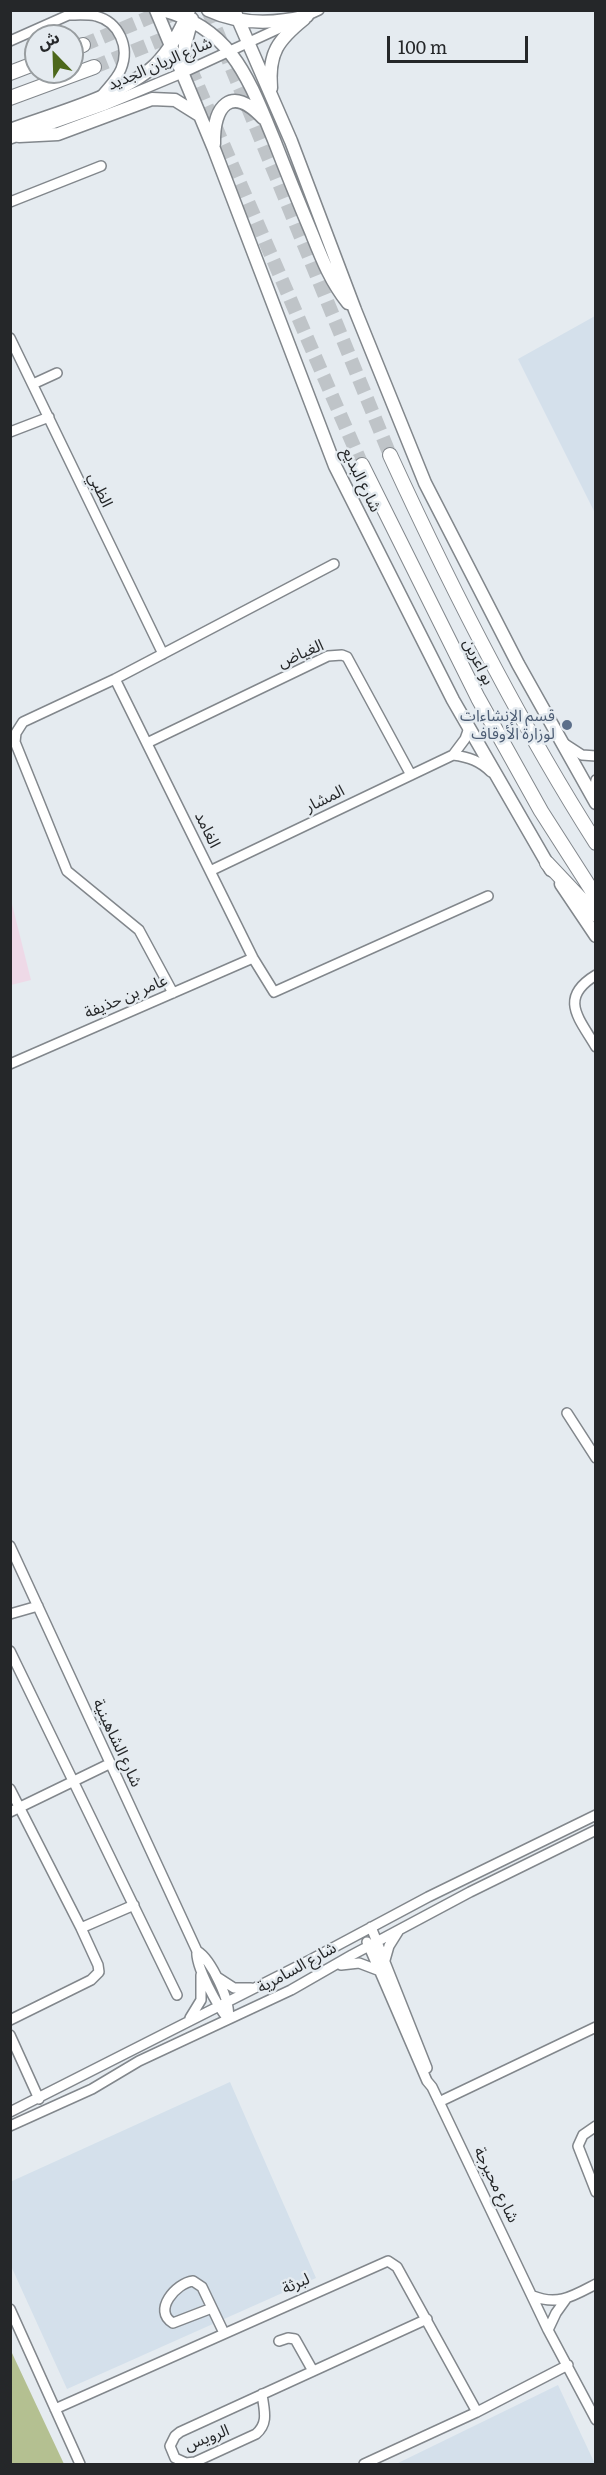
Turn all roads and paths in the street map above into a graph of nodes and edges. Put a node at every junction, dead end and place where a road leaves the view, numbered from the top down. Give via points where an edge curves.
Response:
1 (78, 10) edge
2 (156, 10) edge
3 (162, 10) edge
4 (208, 10) edge
5 (319, 10) edge
6 (68, 15) junction
7 (190, 15) edge
8 (237, 16) edge
9 (307, 16) junction
10 (10, 41) edge
11 (249, 44) junction
12 (171, 46) junction
13 (231, 53) junction
14 (94, 67) tunnel mouth
15 (182, 73) junction
16 (101, 96) junction
17 (10, 98) edge
18 (273, 101) junction
19 (199, 115) junction
20 (266, 121) junction
21 (13, 135) edge
22 (214, 149) junction
23 (102, 166) dead end
24 (10, 202) edge
25 (355, 310) junction
26 (10, 338) edge
27 (57, 374) dead end
28 (33, 384) junction
29 (48, 417) junction
30 (10, 432) edge
31 (390, 455) tunnel mouth
32 (362, 465) tunnel mouth
33 (334, 564) dead end
34 (163, 654) junction
35 (115, 679) junction
36 (469, 728) junction
37 (560, 741) junction
38 (147, 743) junction
39 (453, 755) junction
40 (596, 756) edge
41 (411, 775) junction
42 (495, 775) junction
43 (596, 780) edge
44 (594, 801) edge
45 (596, 843) edge
46 (547, 863) junction
47 (210, 871) junction
48 (488, 896) dead end
49 (596, 897) edge
50 (596, 915) edge
51 (596, 936) edge
52 (254, 958) junction
53 (596, 975) edge
54 (173, 993) junction
55 (596, 1047) edge
56 (10, 1064) edge
57 (567, 1413) dead end
58 (596, 1458) edge
59 (10, 1546) edge
60 (38, 1606) junction
61 (10, 1614) edge
62 (10, 1652) edge
63 (109, 1764) junction
64 (73, 1782) junction
65 (10, 1789) edge
66 (20, 1808) junction
67 (10, 1812) edge
68 (591, 1817) edge
69 (594, 1830) edge
70 (134, 1905) junction
71 (401, 1928) junction
72 (81, 1929) junction
73 (367, 1929) junction
74 (373, 1943) junction
75 (197, 1951) junction
76 (385, 1960) junction
77 (201, 1970) junction
78 (380, 1971) junction
79 (216, 1976) junction
80 (317, 1977) junction
81 (257, 1987) junction
82 (177, 1995) dead end
83 (227, 2001) junction
84 (218, 2006) junction
85 (228, 2019) junction
86 (10, 2020) edge
87 (189, 2020) junction
88 (596, 2027) edge
89 (10, 2036) edge
90 (432, 2087) junction
91 (39, 2099) junction
92 (439, 2102) junction
93 (10, 2112) edge
94 (10, 2126) edge
95 (596, 2126) edge
96 (596, 2192) edge
97 (596, 2284) edge
98 (533, 2296) junction
99 (566, 2300) junction
100 (212, 2307) junction
101 (10, 2309) edge
102 (427, 2319) junction
103 (548, 2330) junction
104 (224, 2333) junction
105 (279, 2340) dead end
106 (568, 2366) junction
107 (313, 2371) junction
108 (262, 2394) junction
109 (55, 2409) junction
110 (477, 2412) junction
111 (596, 2420) edge
112 (80, 2464) edge
113 (368, 2464) edge

1 - 6 street
2 - 12 main road, شارع البديع
3 - 7 main road
4 - 8 main road
5 - 9 street, شارع الريان الجديد
6 - 10 street
6 - 16 street via 98,16 110,22 122,37 121,68
7 - 12 main road
7 - 13 main road
7 - 15 main road
8 - 9 main road via 271,22
8 - 11 main road
9 - 11 street, شارع الريان الجديد
9 - 18 main road via 279,42 272,59
11 - 13 street, شارع الريان الجديد
11 - 18 main road
12 - 15 main road, شارع البديع
12 - 16 main road via 146,72
13 - 15 street, شارع الريان الجديد
13 - 20 main road via 250,81
14 - 17 highway, شارع الريان الجديد
15 - 19 main road, شارع البديع
15 - 21 street, شارع الريان الجديد via 103,106
16 - 21 main road
18 - 25 main road
19 - 21 main road via 175,100 152,99 58,134
19 - 22 main road, شارع البديع
20 - 22 main road via 242,102 225,104 215,121
20 - 25 main road via 327,271
22 - 36 main road, شارع البديع via 334,466
23 - 24 street
25 - 37 main road via 425,483
26 - 28 street, الظبي
27 - 28 street
28 - 29 street, الظبي
29 - 30 street
29 - 34 street, الظبي
31 - 45 highway, بو اعرين via 502,683
32 - 49 highway, بو اعرين via 478,698 541,811
33 - 34 street
34 - 35 street
35 - 38 street, الغامد
35 - 54 street via 23,722 15,742 67,871 139,930
36 - 39 street
36 - 42 main road, شارع البديع
37 - 40 street via 582,755
37 - 44 main road
38 - 41 street, الغياض via 328,656 342,655 347,657
38 - 47 street, الغامد
39 - 41 street, المشار
39 - 42 street via 476,761
41 - 47 street, المشار
42 - 46 main road, شارع البديع
43 - 44 street
46 - 50 highway
46 - 51 main road, شارع البديع
47 - 52 street, الغامد
48 - 52 street, الغامد via 274,992
52 - 54 street, عامر بن حذيفة
53 - 55 street via 578,988 573,999 574,1009
54 - 56 street, عامر بن حذيفة
57 - 58 street
59 - 60 street, شارع الشاهينية
60 - 61 street
60 - 63 street, شارع الشاهينية
62 - 64 street
63 - 64 street
63 - 75 street, شارع الشاهينية
64 - 66 street
64 - 70 street
65 - 66 street
66 - 67 street
66 - 72 street
68 - 69 street
68 - 73 street, شارع السامرية
69 - 71 street, شارع السامرية
70 - 72 street
70 - 82 street
71 - 74 street, شارع السامرية
71 - 76 street
72 - 86 street via 98,1965 96,1976
73 - 74 street, شارع محيرجة
73 - 81 street, شارع السامرية
74 - 76 street, شارع محيرجة
74 - 78 street, شارع محيرجة
74 - 80 street, شارع السامرية
75 - 77 street, شارع الشاهينية
75 - 79 street, شارع الشاهينية
76 - 90 street, شارع محيرجة
77 - 84 street, شارع الشاهينية
77 - 87 street via 201,2000
78 - 80 street via 353,1962
78 - 90 street, شارع محيرجة
79 - 81 street via 234,1988
79 - 83 street, شارع الشاهينية
80 - 85 street, شارع السامرية
81 - 83 street, شارع السامرية
83 - 84 street, شارع السامرية
83 - 85 street, شارع الشاهينية
84 - 85 street, شارع الشاهينية
84 - 87 street, شارع السامرية
85 - 94 street, شارع السامرية
87 - 91 street, شارع السامرية
88 - 92 street
89 - 91 street
90 - 92 street, شارع محيرجة
91 - 93 street, شارع السامرية
92 - 98 street, شارع محيرجة
95 - 96 street via 583,2135 578,2146
97 - 99 street
98 - 99 street
98 - 103 street, شارع محيرجة
99 - 103 street
100 - 100 street via 202,2287 193,2281 175,2290 165,2312 173,2324
100 - 104 street
101 - 109 street
102 - 104 street, لبرثة via 397,2267 388,2260
102 - 107 street, الرويس
102 - 110 street, لبرثة
103 - 106 street, شارع محيرجة
104 - 109 street, لبرثة
105 - 107 street via 295,2339
106 - 110 street
106 - 111 street, شارع محيرجة
107 - 108 street, الرويس
108 - 108 street, الرويس via 175,2436 170,2446 175,2458 195,2462 256,2434 265,2421
109 - 112 street
110 - 113 street

